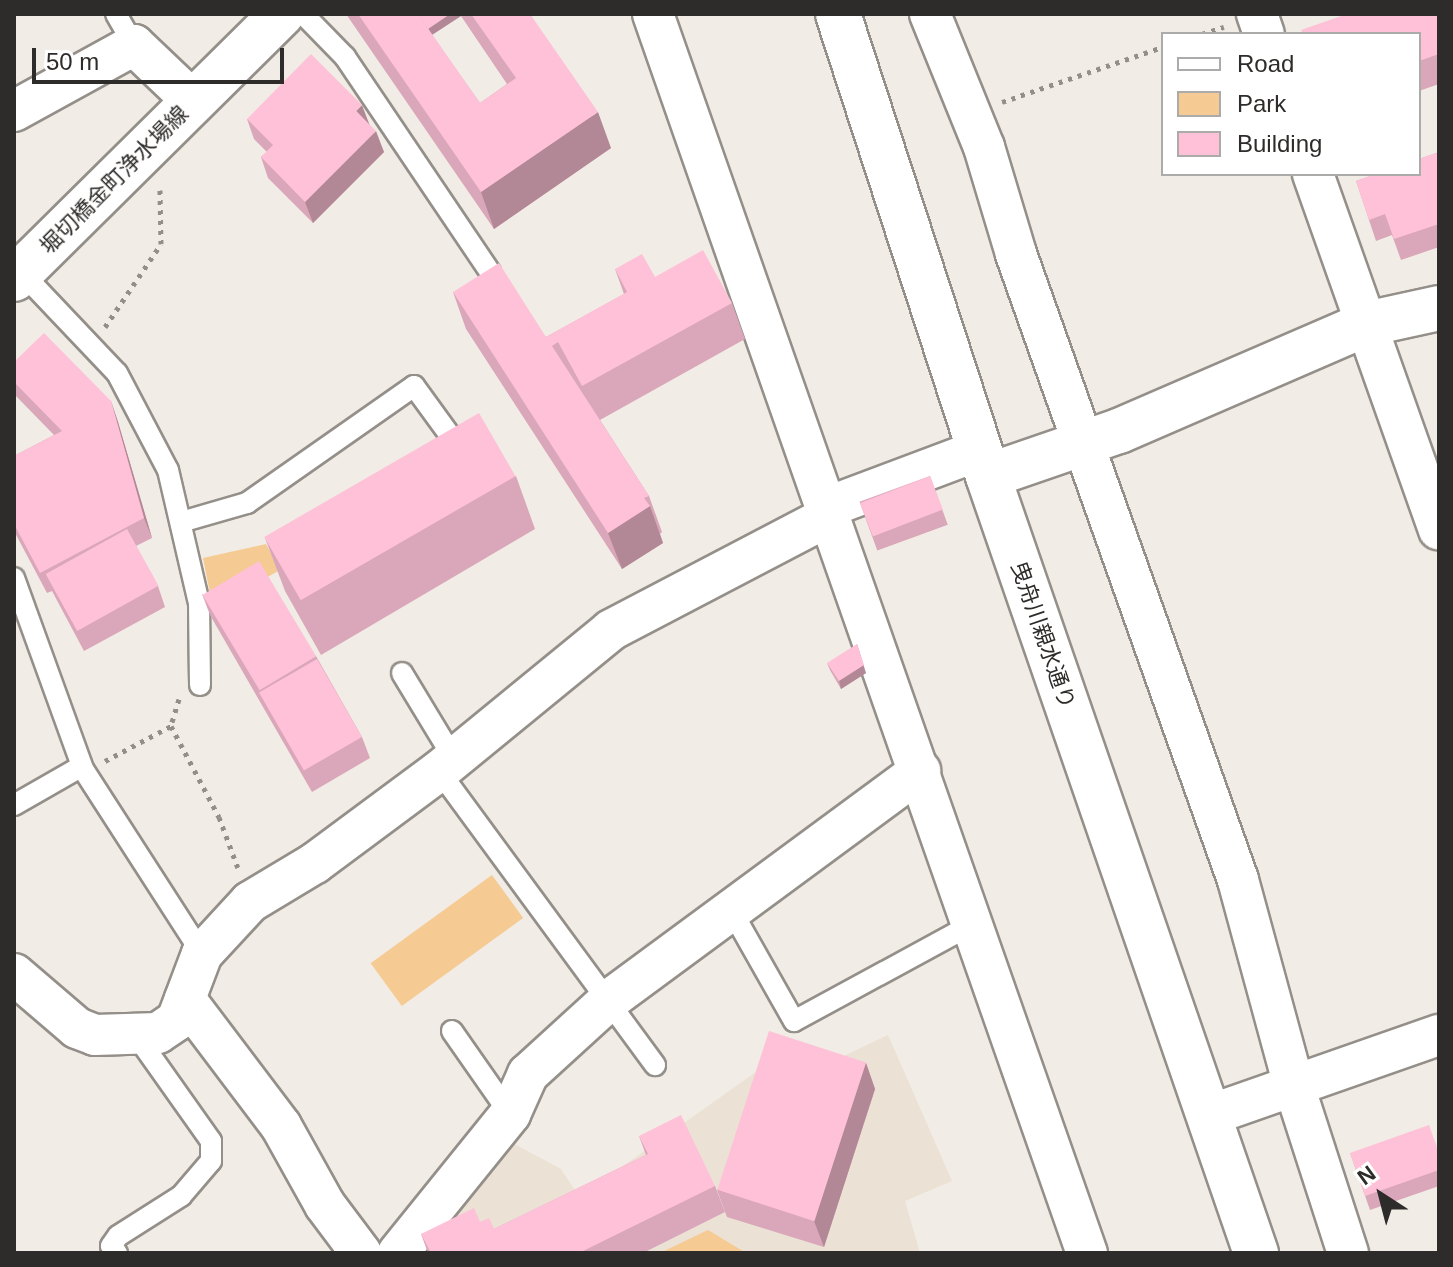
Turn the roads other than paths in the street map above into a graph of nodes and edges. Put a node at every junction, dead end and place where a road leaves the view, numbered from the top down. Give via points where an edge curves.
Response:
1 (282, 14) edge
2 (303, 14) edge
3 (653, 14) edge
4 (838, 14) edge
5 (930, 14) edge
6 (125, 30) edge
7 (194, 102) junction
8 (14, 111) edge
9 (1314, 176) edge
10 (490, 272) edge
11 (17, 276) edge
12 (1439, 308) edge
13 (1366, 324) junction
14 (451, 437) edge
15 (1086, 442) junction
16 (984, 463) junction
17 (830, 511) junction
18 (181, 522) junction
19 (1439, 529) edge
20 (14, 578) edge
21 (19, 603) edge
22 (402, 673) dead end
23 (200, 685) road end
24 (446, 765) junction
25 (82, 766) junction
26 (920, 771) junction
27 (14, 805) edge
28 (730, 908) junction
29 (973, 924) junction
30 (202, 954) junction
31 (14, 974) edge
32 (185, 999) junction
33 (608, 1001) junction
34 (452, 1031) dead end
35 (136, 1035) junction
36 (1439, 1035) edge
37 (655, 1065) dead end
38 (1294, 1086) junction
39 (510, 1114) junction
40 (1210, 1115) junction
41 (117, 1253) edge
42 (361, 1253) edge
43 (398, 1253) edge
44 (1087, 1253) edge
45 (1256, 1253) edge
46 (1348, 1253) edge

1 - 7 street, 堀切橋金町浄水場線
2 - 10 lane via 345,57
3 - 17 street
4 - 16 street, 曳舟川親水通り
5 - 15 street
6 - 7 street
6 - 8 street
7 - 11 street, 堀切橋金町浄水場線
9 - 13 street
11 - 18 lane via 117,373 168,470
12 - 13 street
13 - 15 street
13 - 19 street
14 - 18 lane via 414,386 247,503
15 - 16 street
15 - 38 street via 1238,880
16 - 17 street
16 - 40 street, 曳舟川親水通り
17 - 24 street via 611,630
17 - 26 street
18 - 23 lane via 199,603
20 - 21 lane
21 - 25 lane
22 - 24 lane
24 - 30 street via 315,863 250,902
24 - 33 lane
25 - 27 lane
25 - 30 lane
26 - 28 street
26 - 29 street
28 - 29 lane via 794,1021
28 - 33 street
29 - 44 street
30 - 32 street
31 - 35 street via 77,1028 95,1035
32 - 35 street via 177,1020 158,1033
32 - 42 street via 281,1126 325,1205
33 - 37 lane
33 - 39 street via 528,1074
34 - 39 lane
35 - 41 lane via 211,1141 211,1161 181,1196 118,1236 111,1246
36 - 38 street
38 - 40 street
38 - 46 street
39 - 43 street
40 - 45 street, 曳舟川親水通り

